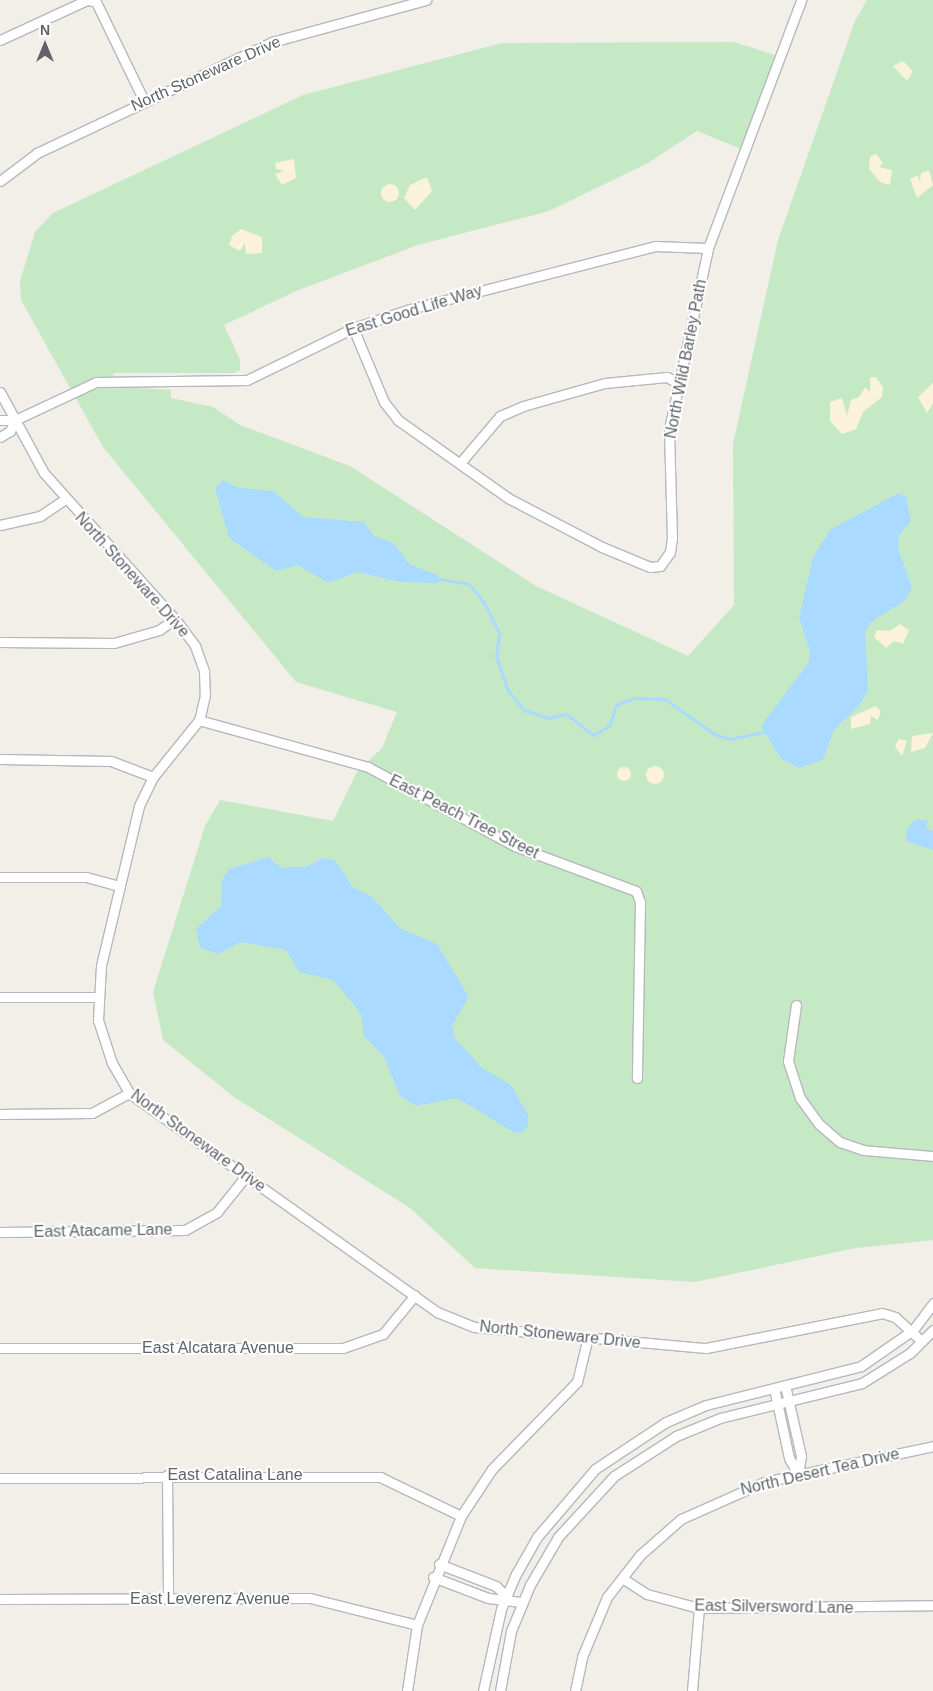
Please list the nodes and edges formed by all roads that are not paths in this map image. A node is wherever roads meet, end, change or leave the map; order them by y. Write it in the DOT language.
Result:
graph roads {
  1 [pos="87,0"];
  2 [pos="426,0"];
  3 [pos="799,1"];
  4 [pos="0,40"];
  5 [pos="144,101"];
  6 [pos="0,181"];
  7 [pos="708,248"];
  8 [pos="353,328"];
  9 [pos="678,383"];
  10 [pos="0,392"];
  11 [pos="0,420"];
  12 [pos="14,420"];
  13 [pos="0,437"];
  14 [pos="460,463"];
  15 [pos="64,500"];
  16 [pos="0,525"];
  17 [pos="175,619"];
  18 [pos="0,642"];
  19 [pos="199,720"];
  20 [pos="0,759"];
  21 [pos="153,777"];
  22 [pos="0,877"];
  23 [pos="119,886"];
  24 [pos="0,997"];
  25 [pos="97,997"];
  26 [pos="796,1005"];
  27 [pos="637,1078"];
  28 [pos="129,1093"];
  29 [pos="0,1114"];
  30 [pos="933,1156"];
  31 [pos="245,1177"];
  32 [pos="0,1232"];
  33 [pos="415,1295"];
  34 [pos="933,1303"];
  35 [pos="913,1330"];
  36 [pos="933,1330"];
  37 [pos="588,1337"];
  38 [pos="922,1342"];
  39 [pos="0,1348"];
  40 [pos="785,1385"];
  41 [pos="774,1388"];
  42 [pos="790,1402"];
  43 [pos="778,1404"];
  44 [pos="933,1446"];
  45 [pos="798,1474"];
  46 [pos="167,1475"];
  47 [pos="0,1478"];
  48 [pos="461,1516"];
  49 [pos="439,1564"];
  50 [pos="433,1577"];
  51 [pos="622,1578"];
  52 [pos="506,1597"];
  53 [pos="0,1599"];
  54 [pos="168,1599"];
  55 [pos="521,1602"];
  56 [pos="933,1606"];
  57 [pos="698,1608"];
  58 [pos="417,1626"];
  59 [pos="407,1691"];
  60 [pos="483,1691"];
  61 [pos="500,1691"];
  62 [pos="575,1691"];
  63 [pos="692,1691"];
  1 -- 4 [label="street"];
  1 -- 5 [label="street"];
  2 -- 5 [label="street, North Stoneware Drive"];
  3 -- 7 [label="street, North Wild Barley Path"];
  5 -- 6 [label="street, North Stoneware Drive"];
  7 -- 8 [label="street, East Good Life Way"];
  7 -- 9 [label="street, North Wild Barley Path"];
  8 -- 12 [label="street, East Good Life Way"];
  8 -- 14 [label="street, North Wild Barley Path"];
  9 -- 14 [label="street"];
  9 -- 14 [label="street, North Wild Barley Path"];
  10 -- 12 [label="street, North Stoneware Drive"];
  11 -- 12 [label="street, East Good Life Way"];
  12 -- 13 [label="street, East Good Life Way"];
  12 -- 15 [label="street, North Stoneware Drive"];
  15 -- 16 [label="street"];
  15 -- 17 [label="street, North Stoneware Drive"];
  17 -- 18 [label="street"];
  17 -- 19 [label="street, North Stoneware Drive"];
  19 -- 21 [label="street, North Stoneware Drive"];
  19 -- 27 [label="street, East Peach Tree Street"];
  20 -- 21 [label="street"];
  21 -- 23 [label="street, North Stoneware Drive"];
  22 -- 23 [label="street"];
  23 -- 25 [label="street, North Stoneware Drive"];
  24 -- 25 [label="street"];
  25 -- 28 [label="street, North Stoneware Drive"];
  26 -- 30 [label="street"];
  28 -- 29 [label="street"];
  28 -- 31 [label="street, North Stoneware Drive"];
  31 -- 32 [label="street, East Atacame Lane"];
  31 -- 33 [label="street, North Stoneware Drive"];
  33 -- 37 [label="street, North Stoneware Drive"];
  33 -- 39 [label="street, East Alcatara Avenue"];
  34 -- 35 [label="street"];
  35 -- 37 [label="street, North Stoneware Drive"];
  35 -- 38 [label="street, North Stoneware Drive"];
  35 -- 40 [label="street"];
  36 -- 38 [label="street"];
  37 -- 48 [label="street"];
  38 -- 42 [label="street"];
  40 -- 41 [label="street"];
  40 -- 42 [label="street"];
  41 -- 43 [label="street"];
  41 -- 52 [label="street"];
  42 -- 43 [label="street"];
  42 -- 45 [label="street"];
  43 -- 45 [label="street"];
  43 -- 55 [label="street"];
  44 -- 45 [label="street, North Desert Tea Drive"];
  45 -- 51 [label="street, North Desert Tea Drive"];
  46 -- 47 [label="street, East Catalina Lane"];
  46 -- 48 [label="street, East Catalina Lane"];
  46 -- 54 [label="street"];
  48 -- 49 [label="street"];
  49 -- 50 [label="street"];
  49 -- 52 [label="street"];
  50 -- 52 [label="street"];
  50 -- 58 [label="street"];
  51 -- 57 [label="street, East Silversword Lane"];
  51 -- 62 [label="street, North Desert Tea Drive"];
  52 -- 55 [label="street"];
  52 -- 60 [label="street"];
  53 -- 54 [label="street, East Leverenz Avenue"];
  54 -- 58 [label="street, East Leverenz Avenue"];
  55 -- 61 [label="street"];
  56 -- 57 [label="street, East Silversword Lane"];
  57 -- 63 [label="street"];
  58 -- 59 [label="street"];
}
